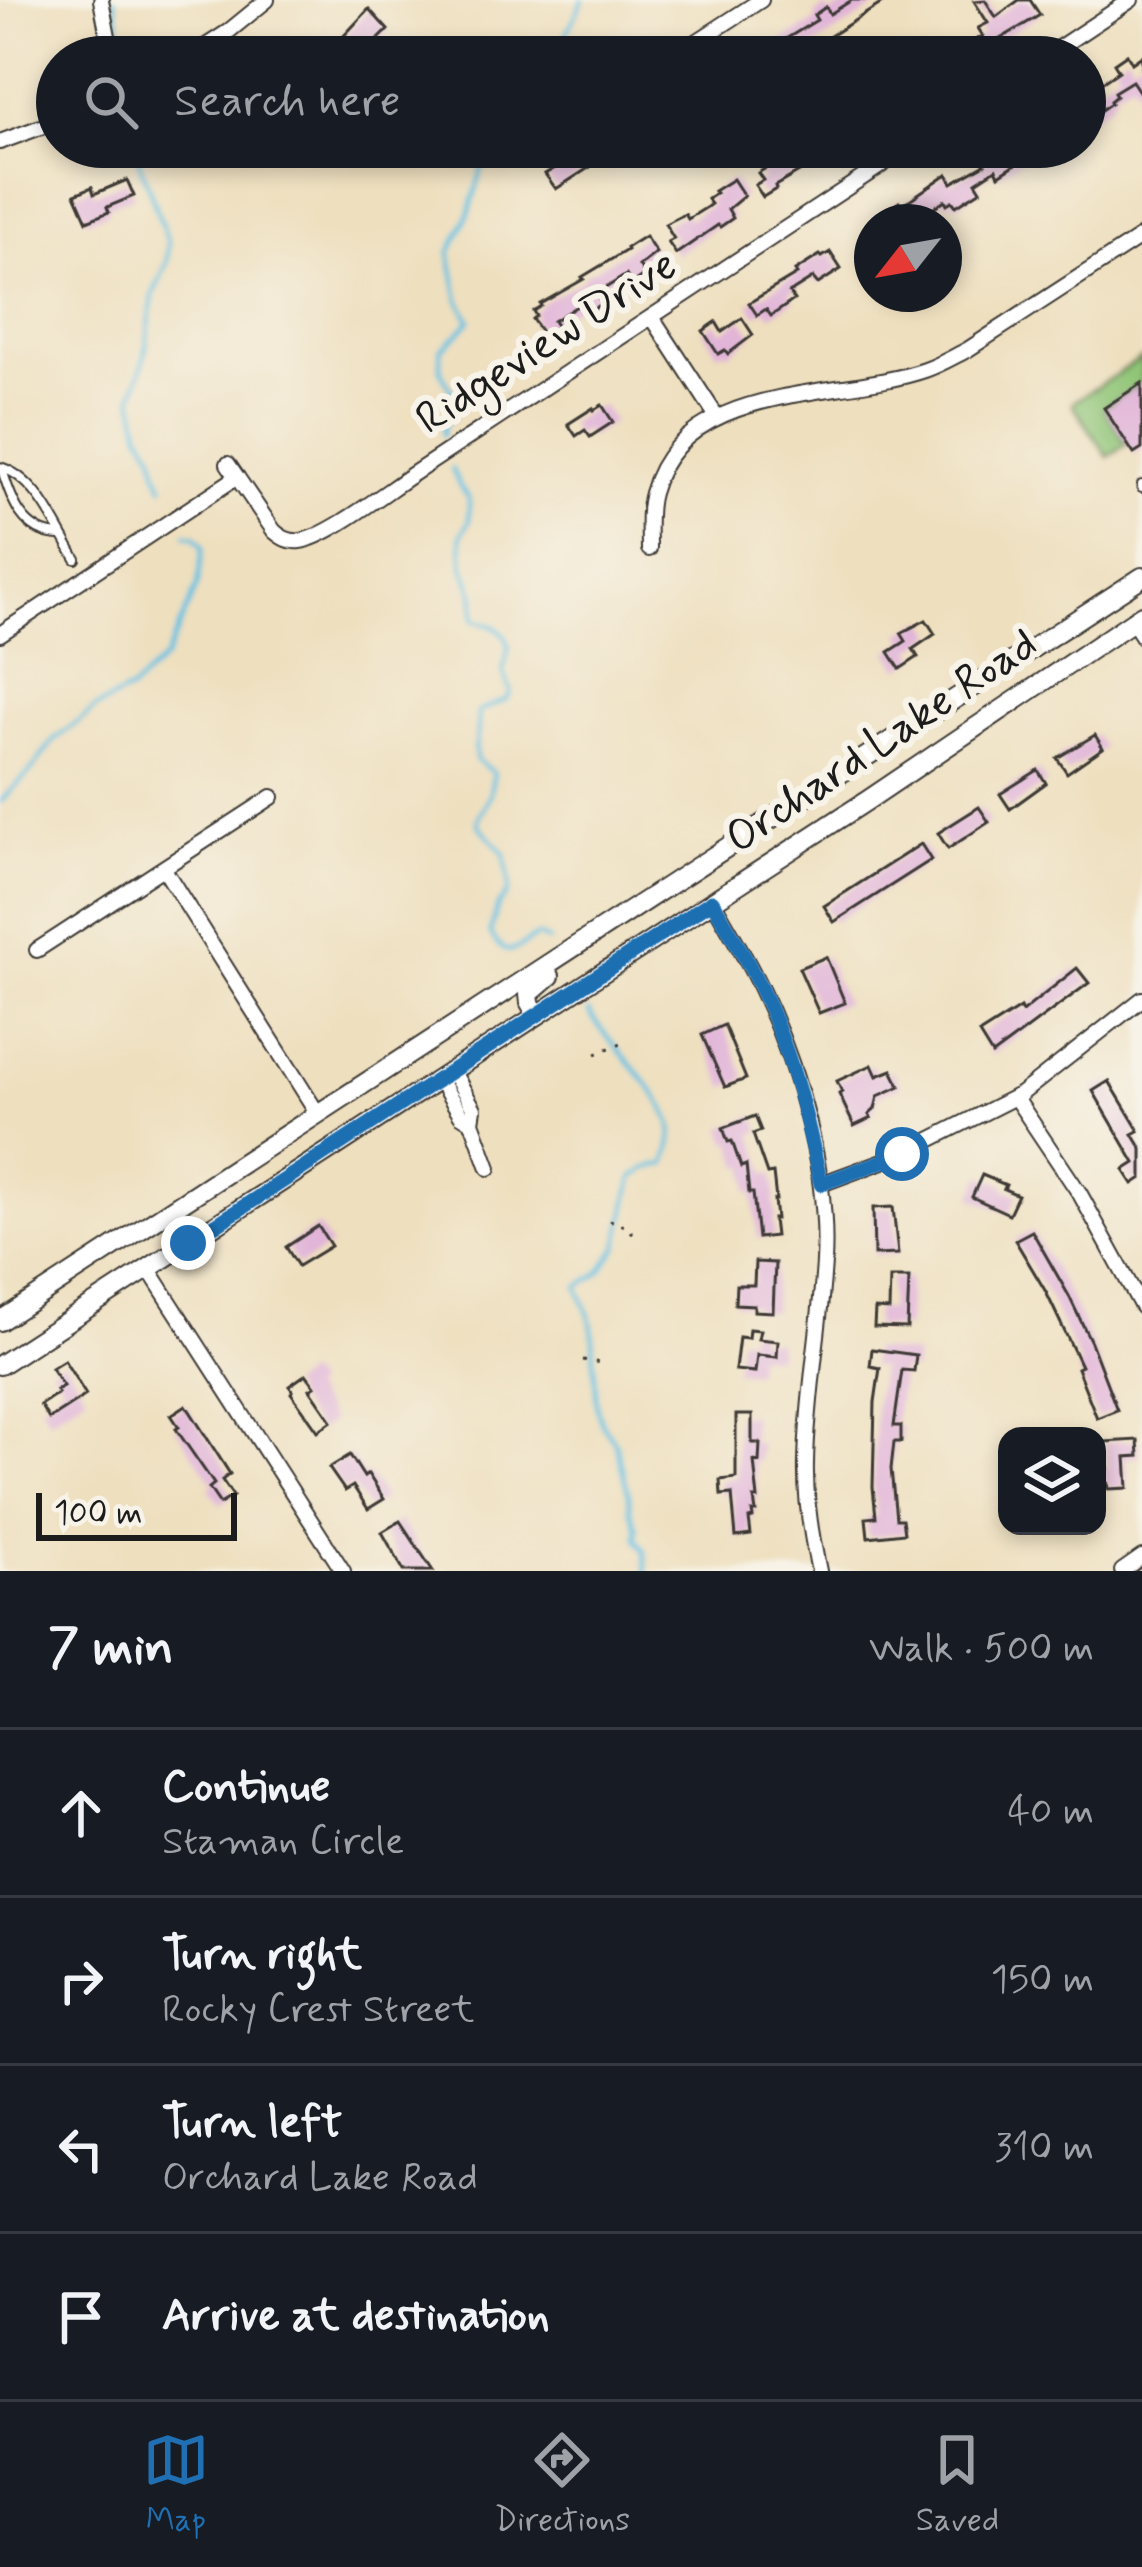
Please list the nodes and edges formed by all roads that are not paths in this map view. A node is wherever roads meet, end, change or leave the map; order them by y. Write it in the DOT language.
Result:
graph roads {
  1 [pos="101,0"];
  2 [pos="267,0"];
  3 [pos="761,0"];
  4 [pos="1131,0"];
  5 [pos="108,36"];
  6 [pos="223,36"];
  7 [pos="706,36"];
  8 [pos="1077,36"];
  9 [pos="36,129"];
  10 [pos="0,142"];
  11 [pos="877,168"];
  12 [pos="1142,236"];
  13 [pos="652,317"];
  14 [pos="717,417"];
  15 [pos="1,468"];
  16 [pos="60,535"];
  17 [pos="649,549"];
  18 [pos="76,559"];
  19 [pos="1142,578"];
  20 [pos="1136,619"];
  21 [pos="1058,630"];
  22 [pos="0,634"];
  23 [pos="1142,641"];
  24 [pos="1064,668"];
  25 [pos="862,760"];
  26 [pos="272,797"];
  27 [pos="868,800"];
  28 [pos="164,869"];
  29 [pos="712,901"];
  30 [pos="626,913"];
  31 [pos="37,950"];
  32 [pos="1142,999"];
  33 [pos="538,1015"];
  34 [pos="446,1074"];
  35 [pos="1015,1097"];
  36 [pos="318,1114"];
  37 [pos="253,1156"];
  38 [pos="489,1168"];
  39 [pos="821,1184"];
  40 [pos="253,1201"];
  41 [pos="96,1258"];
  42 [pos="148,1268"];
  43 [pos="1142,1306"];
  44 [pos="0,1322"];
  45 [pos="0,1335"];
  46 [pos="0,1365"];
  47 [pos="1142,1557"];
  48 [pos="343,1571"];
  49 [pos="819,1571"];
  50 [pos="1123,1571"];
  1 -- 5 [label="street"];
  2 -- 6 [label="street"];
  3 -- 7 [label="street"];
  4 -- 8 [label="street"];
  9 -- 10 [label="street"];
  11 -- 13 [label="street, Ridgeview Drive"];
  12 -- 14 [label="street"];
  13 -- 14 [label="street"];
  13 -- 22 [label="street, Ridgeview Drive"];
  14 -- 17 [label="street"];
  15 -- 16 [label="lane"];
  15 -- 16 [label="lane"];
  16 -- 18 [label="lane"];
  19 -- 21 [label="main road, Orchard Lake Road"];
  20 -- 23 [label="lane"];
  20 -- 24 [label="main road, Orchard Lake Road"];
  21 -- 24 [label="main road"];
  21 -- 25 [label="main road, Orchard Lake Road"];
  24 -- 27 [label="main road, Orchard Lake Road"];
  25 -- 27 [label="main road"];
  25 -- 30 [label="main road, Orchard Lake Road"];
  26 -- 28 [label="street"];
  27 -- 29 [label="main road, Orchard Lake Road"];
  28 -- 31 [label="street"];
  28 -- 36 [label="street"];
  29 -- 33 [label="main road, Orchard Lake Road"];
  29 -- 39 [label="street"];
  30 -- 33 [label="main road"];
  30 -- 36 [label="main road, Orchard Lake Road"];
  32 -- 35 [label="street"];
  33 -- 34 [label="main road, Orchard Lake Road"];
  34 -- 38 [label="street"];
  34 -- 40 [label="main road, Orchard Lake Road"];
  35 -- 39 [label="street"];
  35 -- 43 [label="street"];
  36 -- 37 [label="main road, Orchard Lake Road"];
  37 -- 40 [label="main road"];
  37 -- 41 [label="main road, Orchard Lake Road"];
  39 -- 49 [label="street"];
  40 -- 42 [label="main road, Orchard Lake Road"];
  41 -- 44 [label="main road, Orchard Lake Road"];
  41 -- 45 [label="main road"];
  42 -- 46 [label="main road, Orchard Lake Road"];
  42 -- 48 [label="street"];
  47 -- 50 [label="street"];
}
